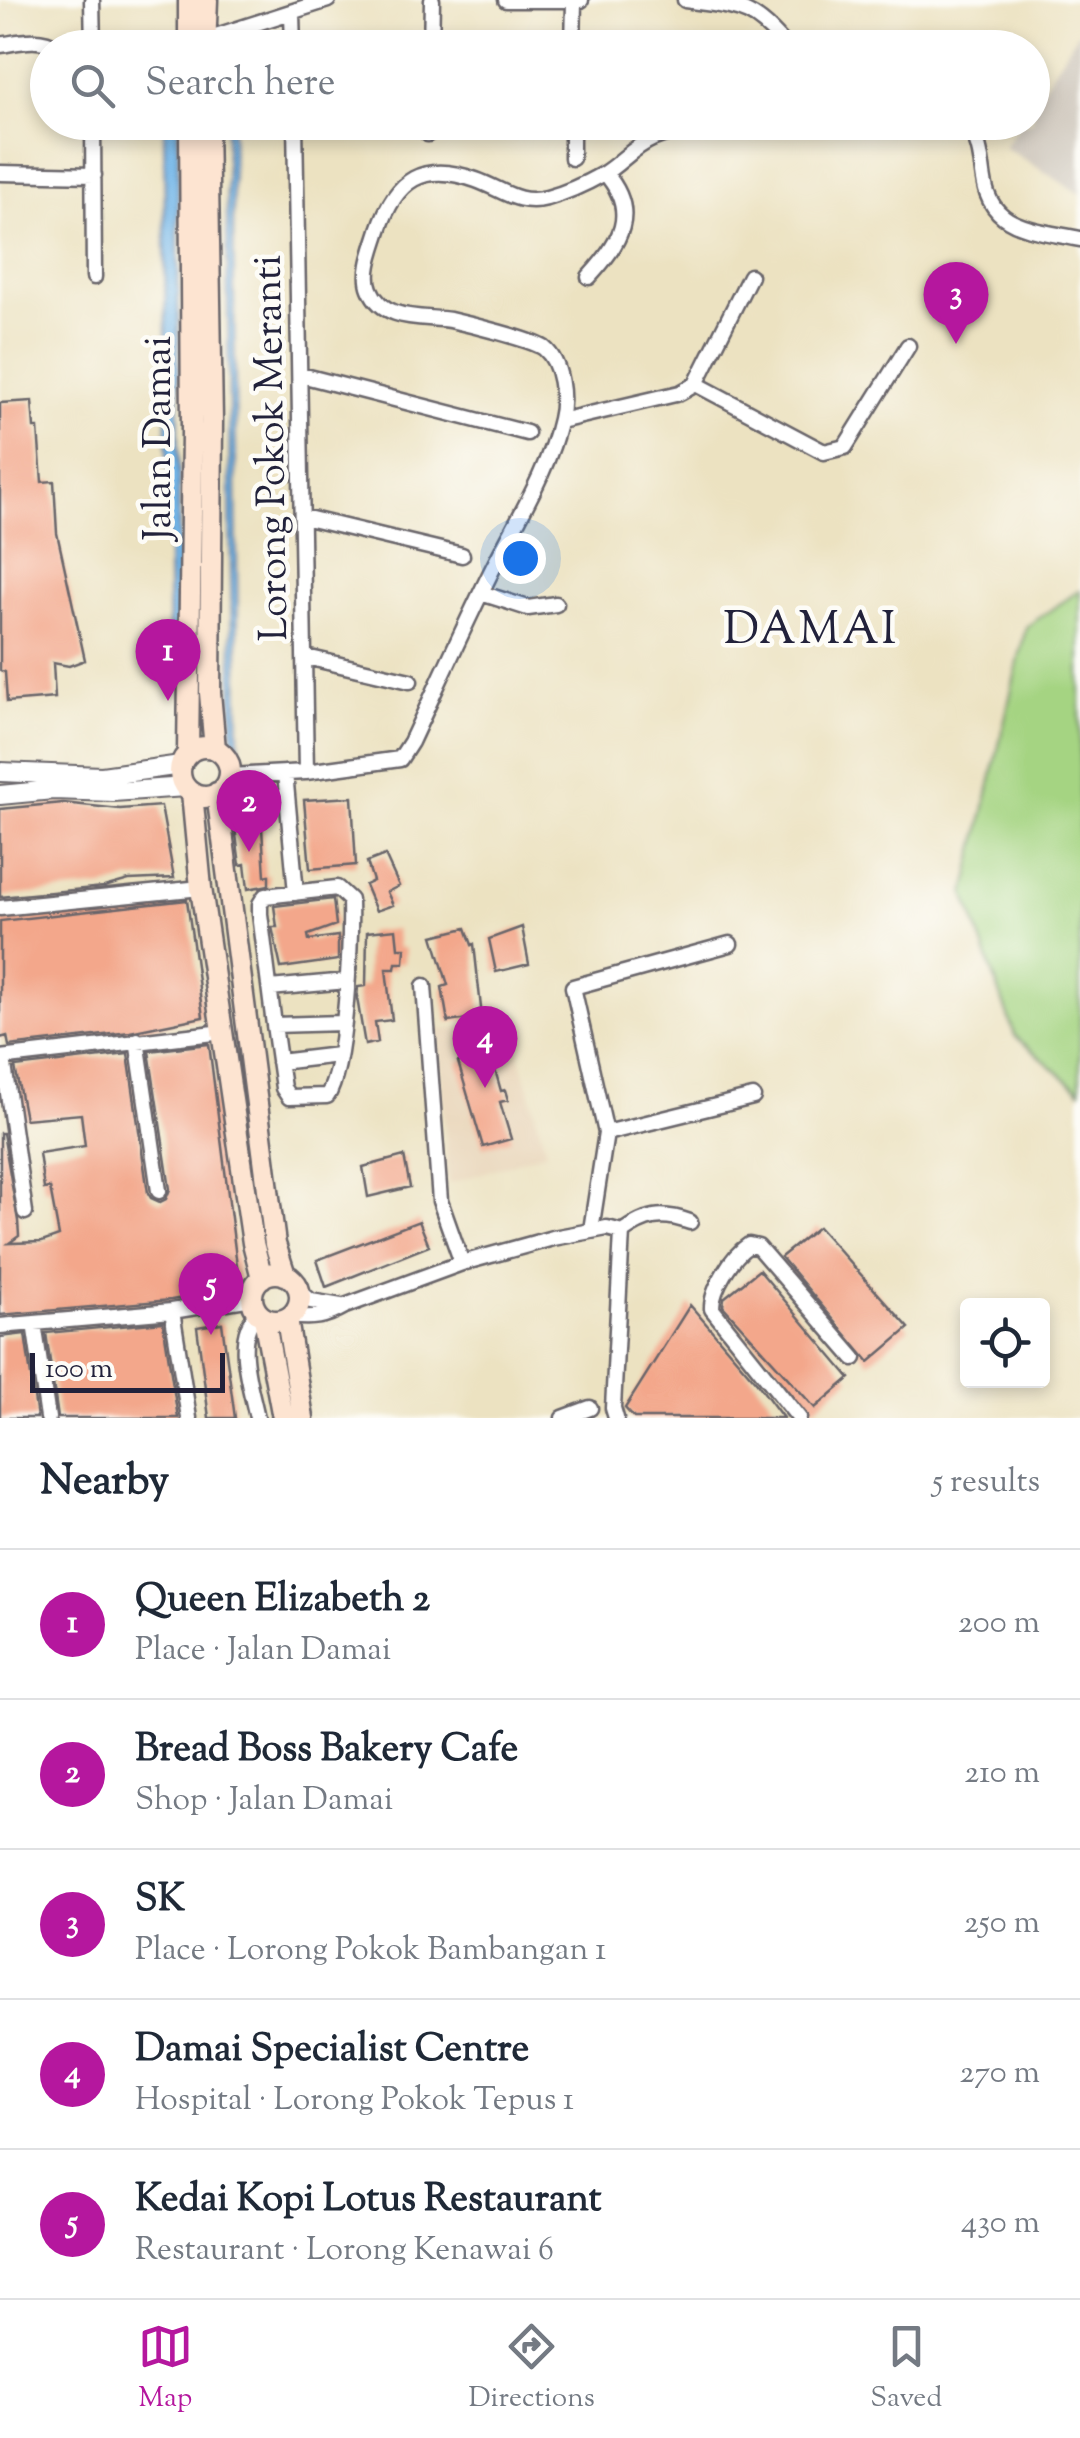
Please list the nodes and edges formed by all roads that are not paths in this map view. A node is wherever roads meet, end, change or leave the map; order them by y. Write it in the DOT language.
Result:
graph roads {
  1 [pos="92,0"];
  2 [pos="328,0"];
  3 [pos="432,0"];
  4 [pos="506,0"];
  5 [pos="577,0"];
  6 [pos="685,0"];
  7 [pos="201,2"];
  8 [pos="727,3"];
  9 [pos="292,12"];
  10 [pos="242,26"];
  11 [pos="92,30"];
  12 [pos="194,30"];
  13 [pos="204,30"];
  14 [pos="232,30"];
  15 [pos="292,30"];
  16 [pos="431,30"];
  17 [pos="574,30"];
  18 [pos="772,30"];
  19 [pos="30,41"];
  20 [pos="0,44"];
  21 [pos="94,140"];
  22 [pos="190,140"];
  23 [pos="207,140"];
  24 [pos="294,140"];
  25 [pos="572,140"];
  26 [pos="649,140"];
  27 [pos="976,140"];
  28 [pos="572,158"];
  29 [pos="0,173"];
  30 [pos="605,174"];
  31 [pos="94,175"];
  32 [pos="1080,239"];
  33 [pos="94,276"];
  34 [pos="750,276"];
  35 [pos="589,277"];
  36 [pos="908,346"];
  37 [pos="301,375"];
  38 [pos="696,384"];
  39 [pos="560,421"];
  40 [pos="527,434"];
  41 [pos="303,517"];
  42 [pos="462,554"];
  43 [pos="481,593"];
  44 [pos="556,604"];
  45 [pos="306,657"];
  46 [pos="410,680"];
  47 [pos="216,748"];
  48 [pos="185,760"];
  49 [pos="0,772"];
  50 [pos="285,772"];
  51 [pos="306,772"];
  52 [pos="224,785"];
  53 [pos="189,790"];
  54 [pos="0,796"];
  55 [pos="202,888"];
  56 [pos="296,893"];
  57 [pos="0,908"];
  58 [pos="730,944"];
  59 [pos="347,980"];
  60 [pos="424,986"];
  61 [pos="270,988"];
  62 [pos="342,1024"];
  63 [pos="274,1025"];
  64 [pos="223,1032"];
  65 [pos="136,1040"];
  66 [pos="338,1055"];
  67 [pos="2,1058"];
  68 [pos="279,1062"];
  69 [pos="753,1097"];
  70 [pos="606,1134"];
  71 [pos="159,1191"];
  72 [pos="25,1212"];
  73 [pos="690,1222"];
  74 [pos="591,1230"];
  75 [pos="622,1232"];
  76 [pos="462,1263"];
  77 [pos="285,1275"];
  78 [pos="262,1278"];
  79 [pos="300,1292"];
  80 [pos="346,1306"];
  81 [pos="258,1310"];
  82 [pos="172,1311"];
  83 [pos="289,1318"];
  84 [pos="34,1323"];
  85 [pos="0,1326"];
  86 [pos="854,1358"];
  87 [pos="590,1408"];
  88 [pos="48,1418"];
  89 [pos="189,1418"];
  90 [pos="257,1418"];
  91 [pos="283,1418"];
  92 [pos="303,1418"];
  93 [pos="563,1418"];
  94 [pos="616,1418"];
  95 [pos="799,1418"];
  1 -- 11 [label="street"];
  2 -- 9 [label="street"];
  3 -- 16 [label="street"];
  4 -- 5 [label="street"];
  5 -- 17 [label="street"];
  6 -- 8 [label="street"];
  7 -- 10 [label="street"];
  7 -- 12 [label="main road"];
  7 -- 13 [label="main road"];
  8 -- 18 [label="street"];
  9 -- 10 [label="street"];
  9 -- 15 [label="street"];
  10 -- 14 [label="street"];
  19 -- 20 [label="street"];
  21 -- 31 [label="street"];
  22 -- 48 [label="main road, Jalan Damai"];
  23 -- 47 [label="main road, Jalan Damai"];
  24 -- 37 [label="street, Lorong Pokok Meranti"];
  25 -- 28 [label="street"];
  26 -- 30 [label="street"];
  27 -- 32 [label="street"];
  29 -- 31 [label="street"];
  30 -- 35 [label="street"];
  30 -- 39 [label="street"];
  31 -- 33 [label="street"];
  34 -- 38 [label="street"];
  36 -- 38 [label="street"];
  37 -- 40 [label="street"];
  37 -- 41 [label="street, Lorong Pokok Meranti"];
  38 -- 39 [label="street"];
  39 -- 43 [label="street"];
  41 -- 42 [label="street"];
  41 -- 45 [label="street, Lorong Pokok Meranti"];
  43 -- 44 [label="street"];
  43 -- 51 [label="street"];
  45 -- 46 [label="street"];
  45 -- 51 [label="street, Lorong Pokok Meranti"];
  47 -- 48 [label="main road"];
  47 -- 52 [label="main road"];
  48 -- 49 [label="street"];
  48 -- 53 [label="main road"];
  50 -- 51 [label="street"];
  50 -- 52 [label="street"];
  50 -- 56 [label="street"];
  52 -- 53 [label="main road"];
  52 -- 77 [label="main road"];
  53 -- 54 [label="street"];
  53 -- 55 [label="main road"];
  55 -- 57 [label="street"];
  55 -- 64 [label="main road"];
  56 -- 59 [label="street"];
  56 -- 61 [label="street"];
  58 -- 70 [label="street"];
  59 -- 61 [label="street"];
  59 -- 62 [label="street"];
  60 -- 76 [label="street"];
  61 -- 63 [label="street"];
  62 -- 63 [label="street"];
  62 -- 66 [label="street"];
  63 -- 68 [label="street"];
  64 -- 65 [label="street"];
  64 -- 78 [label="main road"];
  65 -- 67 [label="street"];
  65 -- 71 [label="street"];
  66 -- 68 [label="street"];
  66 -- 68 [label="street"];
  67 -- 72 [label="street"];
  69 -- 70 [label="street"];
  70 -- 74 [label="street"];
  73 -- 75 [label="street"];
  74 -- 75 [label="street"];
  74 -- 76 [label="street"];
  75 -- 94 [label="street"];
  76 -- 80 [label="street"];
  77 -- 78 [label="main road"];
  77 -- 79 [label="main road"];
  78 -- 81 [label="main road"];
  79 -- 80 [label="street"];
  79 -- 83 [label="main road"];
  80 -- 83 [label="street"];
  81 -- 82 [label="street"];
  81 -- 83 [label="main road"];
  81 -- 90 [label="street"];
  81 -- 91 [label="main road"];
  82 -- 84 [label="street"];
  82 -- 89 [label="street"];
  83 -- 92 [label="main road"];
  84 -- 85 [label="street"];
  84 -- 88 [label="street"];
  86 -- 95 [label="street"];
  87 -- 93 [label="street"];
}
